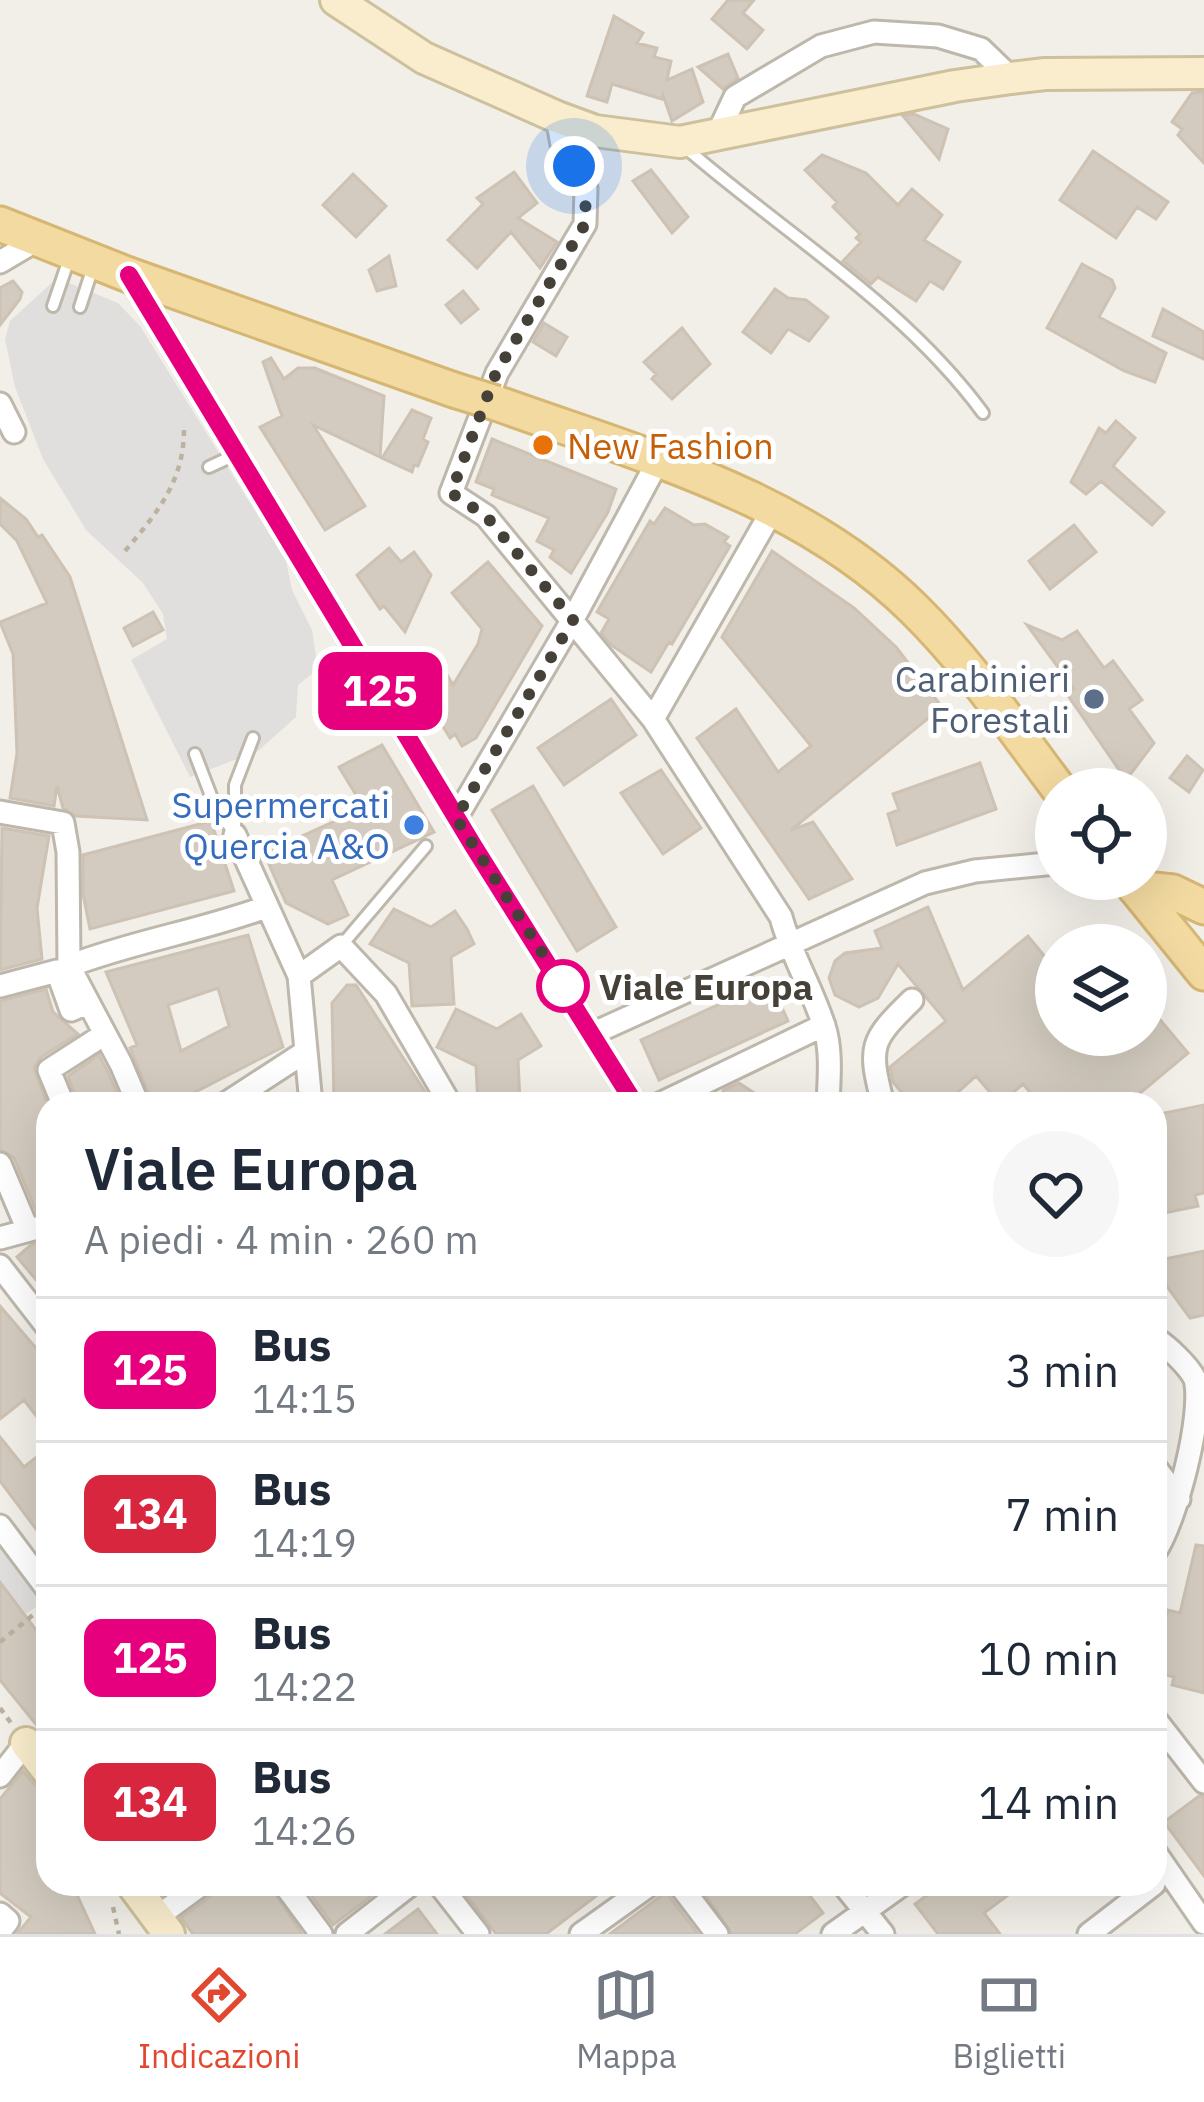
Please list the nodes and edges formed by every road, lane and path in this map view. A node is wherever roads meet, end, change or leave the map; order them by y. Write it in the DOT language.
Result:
graph roads {
  1 [pos="340,2"];
  2 [pos="1202,72"];
  3 [pos="1011,78"];
  4 [pos="557,116"];
  5 [pos="718,133"];
  6 [pos="680,142"];
  7 [pos="0,224"];
  8 [pos="37,240"];
  9 [pos="83,258"];
  10 [pos="0,262"];
  11 [pos="129,275"];
  12 [pos="52,307"];
  13 [pos="80,307"];
  14 [pos="0,404"];
  15 [pos="983,413"];
  16 [pos="184,426"];
  17 [pos="14,432"];
  18 [pos="237,454"];
  19 [pos="658,461"];
  20 [pos="209,467"];
  21 [pos="773,509"];
  22 [pos="125,551"];
  23 [pos="573,620"];
  24 [pos="653,719"];
  25 [pos="253,738"];
  26 [pos="195,754"];
  27 [pos="1044,768"];
  28 [pos="0,812"];
  29 [pos="456,818"];
  30 [pos="235,835"];
  31 [pos="426,846"];
  32 [pos="1035,865"];
  33 [pos="1167,891"];
  34 [pos="1145,900"];
  35 [pos="266,907"];
  36 [pos="1204,907"];
  37 [pos="341,946"];
  38 [pos="789,947"];
  39 [pos="69,966"];
  40 [pos="1202,968"];
  41 [pos="298,976"];
  42 [pos="0,986"];
  43 [pos="912,1000"];
  44 [pos="88,1003"];
  45 [pos="824,1025"];
  46 [pos="594,1033"];
  47 [pos="105,1034"];
  48 [pos="305,1052"];
  49 [pos="58,1092"];
  50 [pos="132,1092"];
  51 [pos="243,1092"];
  52 [pos="310,1092"];
  53 [pos="443,1092"];
  54 [pos="628,1092"];
  55 [pos="686,1092"];
  56 [pos="829,1092"];
  57 [pos="881,1092"];
  58 [pos="0,1164"];
  59 [pos="36,1225"];
  60 [pos="36,1227"];
  61 [pos="0,1238"];
  62 [pos="0,1266"];
  63 [pos="36,1312"];
  64 [pos="1167,1350"];
  65 [pos="1167,1482"];
  66 [pos="1179,1498"];
  67 [pos="0,1526"];
  68 [pos="1167,1534"];
  69 [pos="36,1574"];
  70 [pos="36,1613"];
  71 [pos="0,1642"];
  72 [pos="1167,1734"];
  73 [pos="26,1743"];
  74 [pos="36,1756"];
  75 [pos="0,1776"];
  76 [pos="1204,1781"];
  77 [pos="1167,1887"];
  78 [pos="142,1896"];
  79 [pos="191,1896"];
  80 [pos="293,1896"];
  81 [pos="396,1896"];
  82 [pos="448,1896"];
  83 [pos="634,1896"];
  84 [pos="688,1896"];
  85 [pos="852,1896"];
  86 [pos="887,1896"];
  87 [pos="1139,1896"];
  88 [pos="865,1912"];
  89 [pos="0,1914"];
  90 [pos="1204,1923"];
  91 [pos="163,1926"];
  92 [pos="0,1931"];
  93 [pos="321,1934"];
  94 [pos="347,1934"];
  95 [pos="478,1934"];
  96 [pos="581,1934"];
  97 [pos="718,1934"];
  98 [pos="833,1934"];
  99 [pos="883,1934"];
  100 [pos="1089,1934"];
  1 -- 4 [label="main road"];
  2 -- 3 [label="main road"];
  3 -- 5 [label="main road"];
  3 -- 5 [label="street"];
  4 -- 6 [label="main road"];
  4 -- 23 [label="street"];
  5 -- 6 [label="main road"];
  6 -- 15 [label="lane"];
  7 -- 8 [label="main road"];
  8 -- 9 [label="main road"];
  8 -- 10 [label="street"];
  9 -- 11 [label="main road"];
  9 -- 12 [label="lane"];
  9 -- 13 [label="lane"];
  11 -- 18 [label="street"];
  11 -- 19 [label="main road, bridge"];
  14 -- 17 [label="street"];
  16 -- 22 [label="path"];
  18 -- 20 [label="lane"];
  18 -- 29 [label="street"];
  19 -- 21 [label="main road"];
  19 -- 23 [label="street"];
  21 -- 24 [label="street"];
  21 -- 27 [label="main road"];
  23 -- 24 [label="street"];
  23 -- 29 [label="street"];
  24 -- 38 [label="street"];
  25 -- 30 [label="lane"];
  26 -- 30 [label="lane"];
  28 -- 39 [label="street"];
  29 -- 46 [label="street"];
  30 -- 35 [label="street"];
  31 -- 37 [label="lane"];
  32 -- 38 [label="street"];
  33 -- 36 [label="main road"];
  34 -- 40 [label="main road"];
  35 -- 39 [label="street"];
  35 -- 41 [label="street"];
  37 -- 41 [label="street"];
  37 -- 53 [label="street"];
  38 -- 45 [label="street"];
  38 -- 46 [label="street"];
  39 -- 44 [label="street"];
  41 -- 48 [label="street"];
  42 -- 44 [label="street"];
  43 -- 57 [label="street"];
  44 -- 47 [label="street"];
  45 -- 55 [label="street"];
  45 -- 56 [label="street"];
  46 -- 54 [label="street"];
  47 -- 49 [label="street"];
  47 -- 50 [label="street"];
  48 -- 51 [label="street"];
  48 -- 52 [label="street"];
  58 -- 59 [label="street"];
  60 -- 61 [label="street"];
  62 -- 63 [label="street"];
  64 -- 66 [label="street"];
  65 -- 66 [label="street"];
  66 -- 68 [label="street"];
  67 -- 69 [label="street"];
  70 -- 71 [label="path"];
  72 -- 76 [label="street"];
  73 -- 74 [label="main road"];
  73 -- 75 [label="street"];
  77 -- 90 [label="street"];
  78 -- 91 [label="main road"];
  79 -- 91 [label="street"];
  80 -- 93 [label="street"];
  81 -- 94 [label="street"];
  82 -- 95 [label="street"];
  83 -- 96 [label="street"];
  84 -- 97 [label="street"];
  85 -- 88 [label="street"];
  86 -- 88 [label="street"];
  87 -- 100 [label="street"];
  88 -- 98 [label="street"];
  88 -- 99 [label="street"];
  89 -- 92 [label="street"];
}
